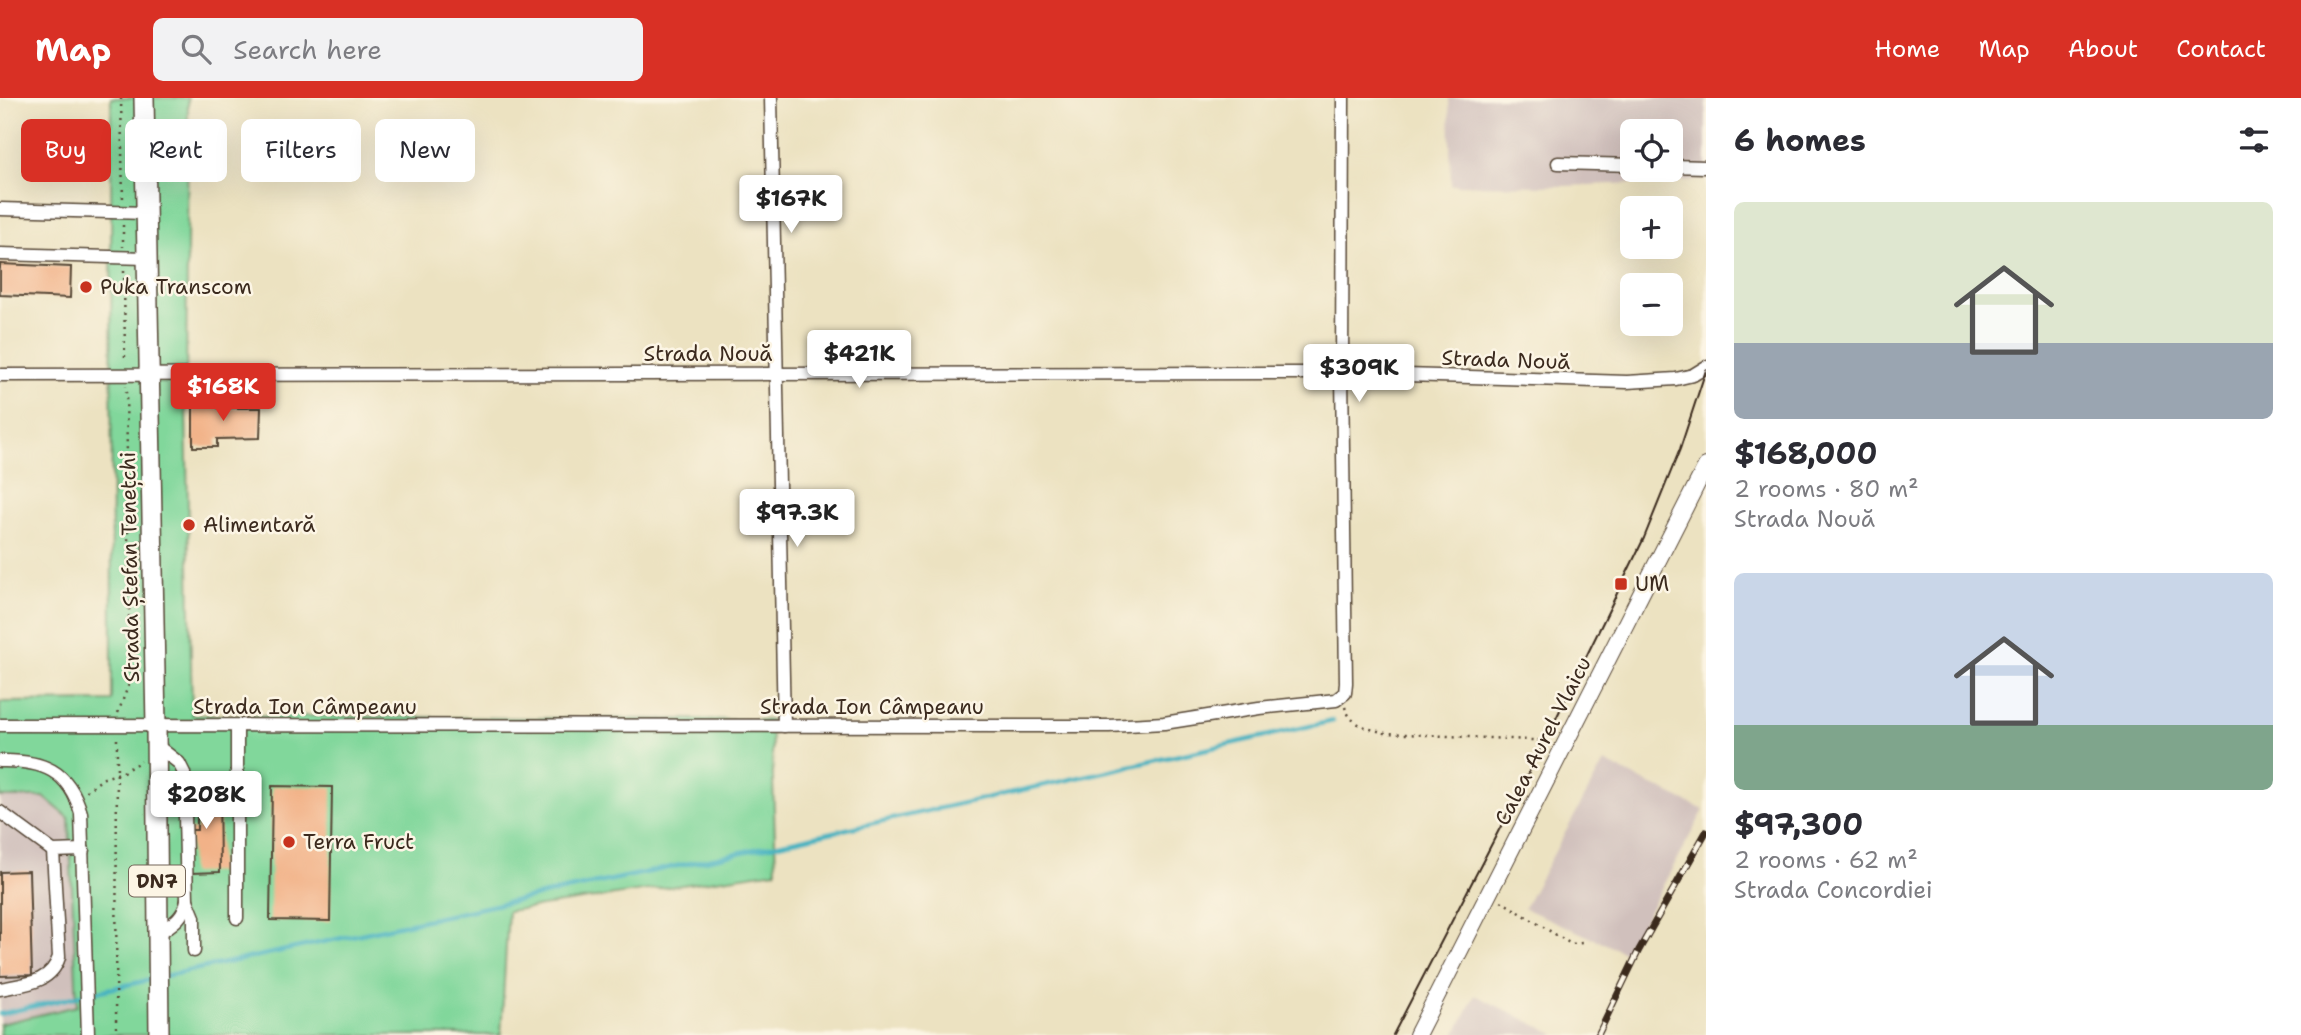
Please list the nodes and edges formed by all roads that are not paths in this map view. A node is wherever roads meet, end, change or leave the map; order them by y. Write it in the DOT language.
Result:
graph roads {
  1 [pos="144,98"];
  2 [pos="771,98"];
  3 [pos="1343,98"];
  4 [pos="1558,163"];
  5 [pos="1620,165"];
  6 [pos="1683,166"];
  7 [pos="1706,167"];
  8 [pos="0,209"];
  9 [pos="146,213"];
  10 [pos="0,254"];
  11 [pos="146,258"];
  12 [pos="1706,367"];
  13 [pos="778,373"];
  14 [pos="1342,373"];
  15 [pos="0,375"];
  16 [pos="149,376"];
  17 [pos="1706,466"];
  18 [pos="0,725"];
  19 [pos="237,726"];
  20 [pos="784,726"];
  21 [pos="156,742"];
  22 [pos="0,761"];
  23 [pos="0,813"];
  24 [pos="83,850"];
  25 [pos="54,851"];
  26 [pos="187,900"];
  27 [pos="237,918"];
  28 [pos="158,934"];
  29 [pos="194,951"];
  30 [pos="0,989"];
  31 [pos="88,1035"];
  32 [pos="159,1035"];
  33 [pos="1417,1035"];
  1 -- 9 [label="highway, Strada Ștefan Tenețchi / DN7"];
  2 -- 13 [label="street"];
  3 -- 14 [label="street"];
  4 -- 5 [label="street"];
  6 -- 7 [label="street"];
  8 -- 9 [label="street"];
  9 -- 11 [label="highway, Strada Ștefan Tenețchi / DN7"];
  10 -- 11 [label="street"];
  11 -- 16 [label="highway, Strada Ștefan Tenețchi / DN7"];
  12 -- 14 [label="street, Strada Nouă"];
  13 -- 14 [label="street, Strada Nouă"];
  13 -- 16 [label="street, Strada Nouă"];
  13 -- 20 [label="street"];
  14 -- 20 [label="street, Strada Ion Câmpeanu"];
  15 -- 16 [label="street, Strada Nouă"];
  16 -- 21 [label="highway, Strada Ștefan Tenețchi / DN7"];
  17 -- 33 [label="main road, Calea Aurel Vlaicu"];
  18 -- 21 [label="street, Strada Ion Câmpeanu"];
  19 -- 20 [label="street, Strada Ion Câmpeanu"];
  19 -- 21 [label="street, Strada Ion Câmpeanu"];
  19 -- 27 [label="street"];
  21 -- 26 [label="street"];
  21 -- 28 [label="highway, Strada Ștefan Tenețchi / DN7"];
  22 -- 24 [label="street"];
  23 -- 25 [label="street"];
  24 -- 25 [label="street"];
  24 -- 31 [label="street"];
  25 -- 30 [label="street"];
  26 -- 28 [label="street"];
  26 -- 29 [label="street"];
  28 -- 32 [label="highway, Strada Ștefan Tenețchi / DN7"];
}
